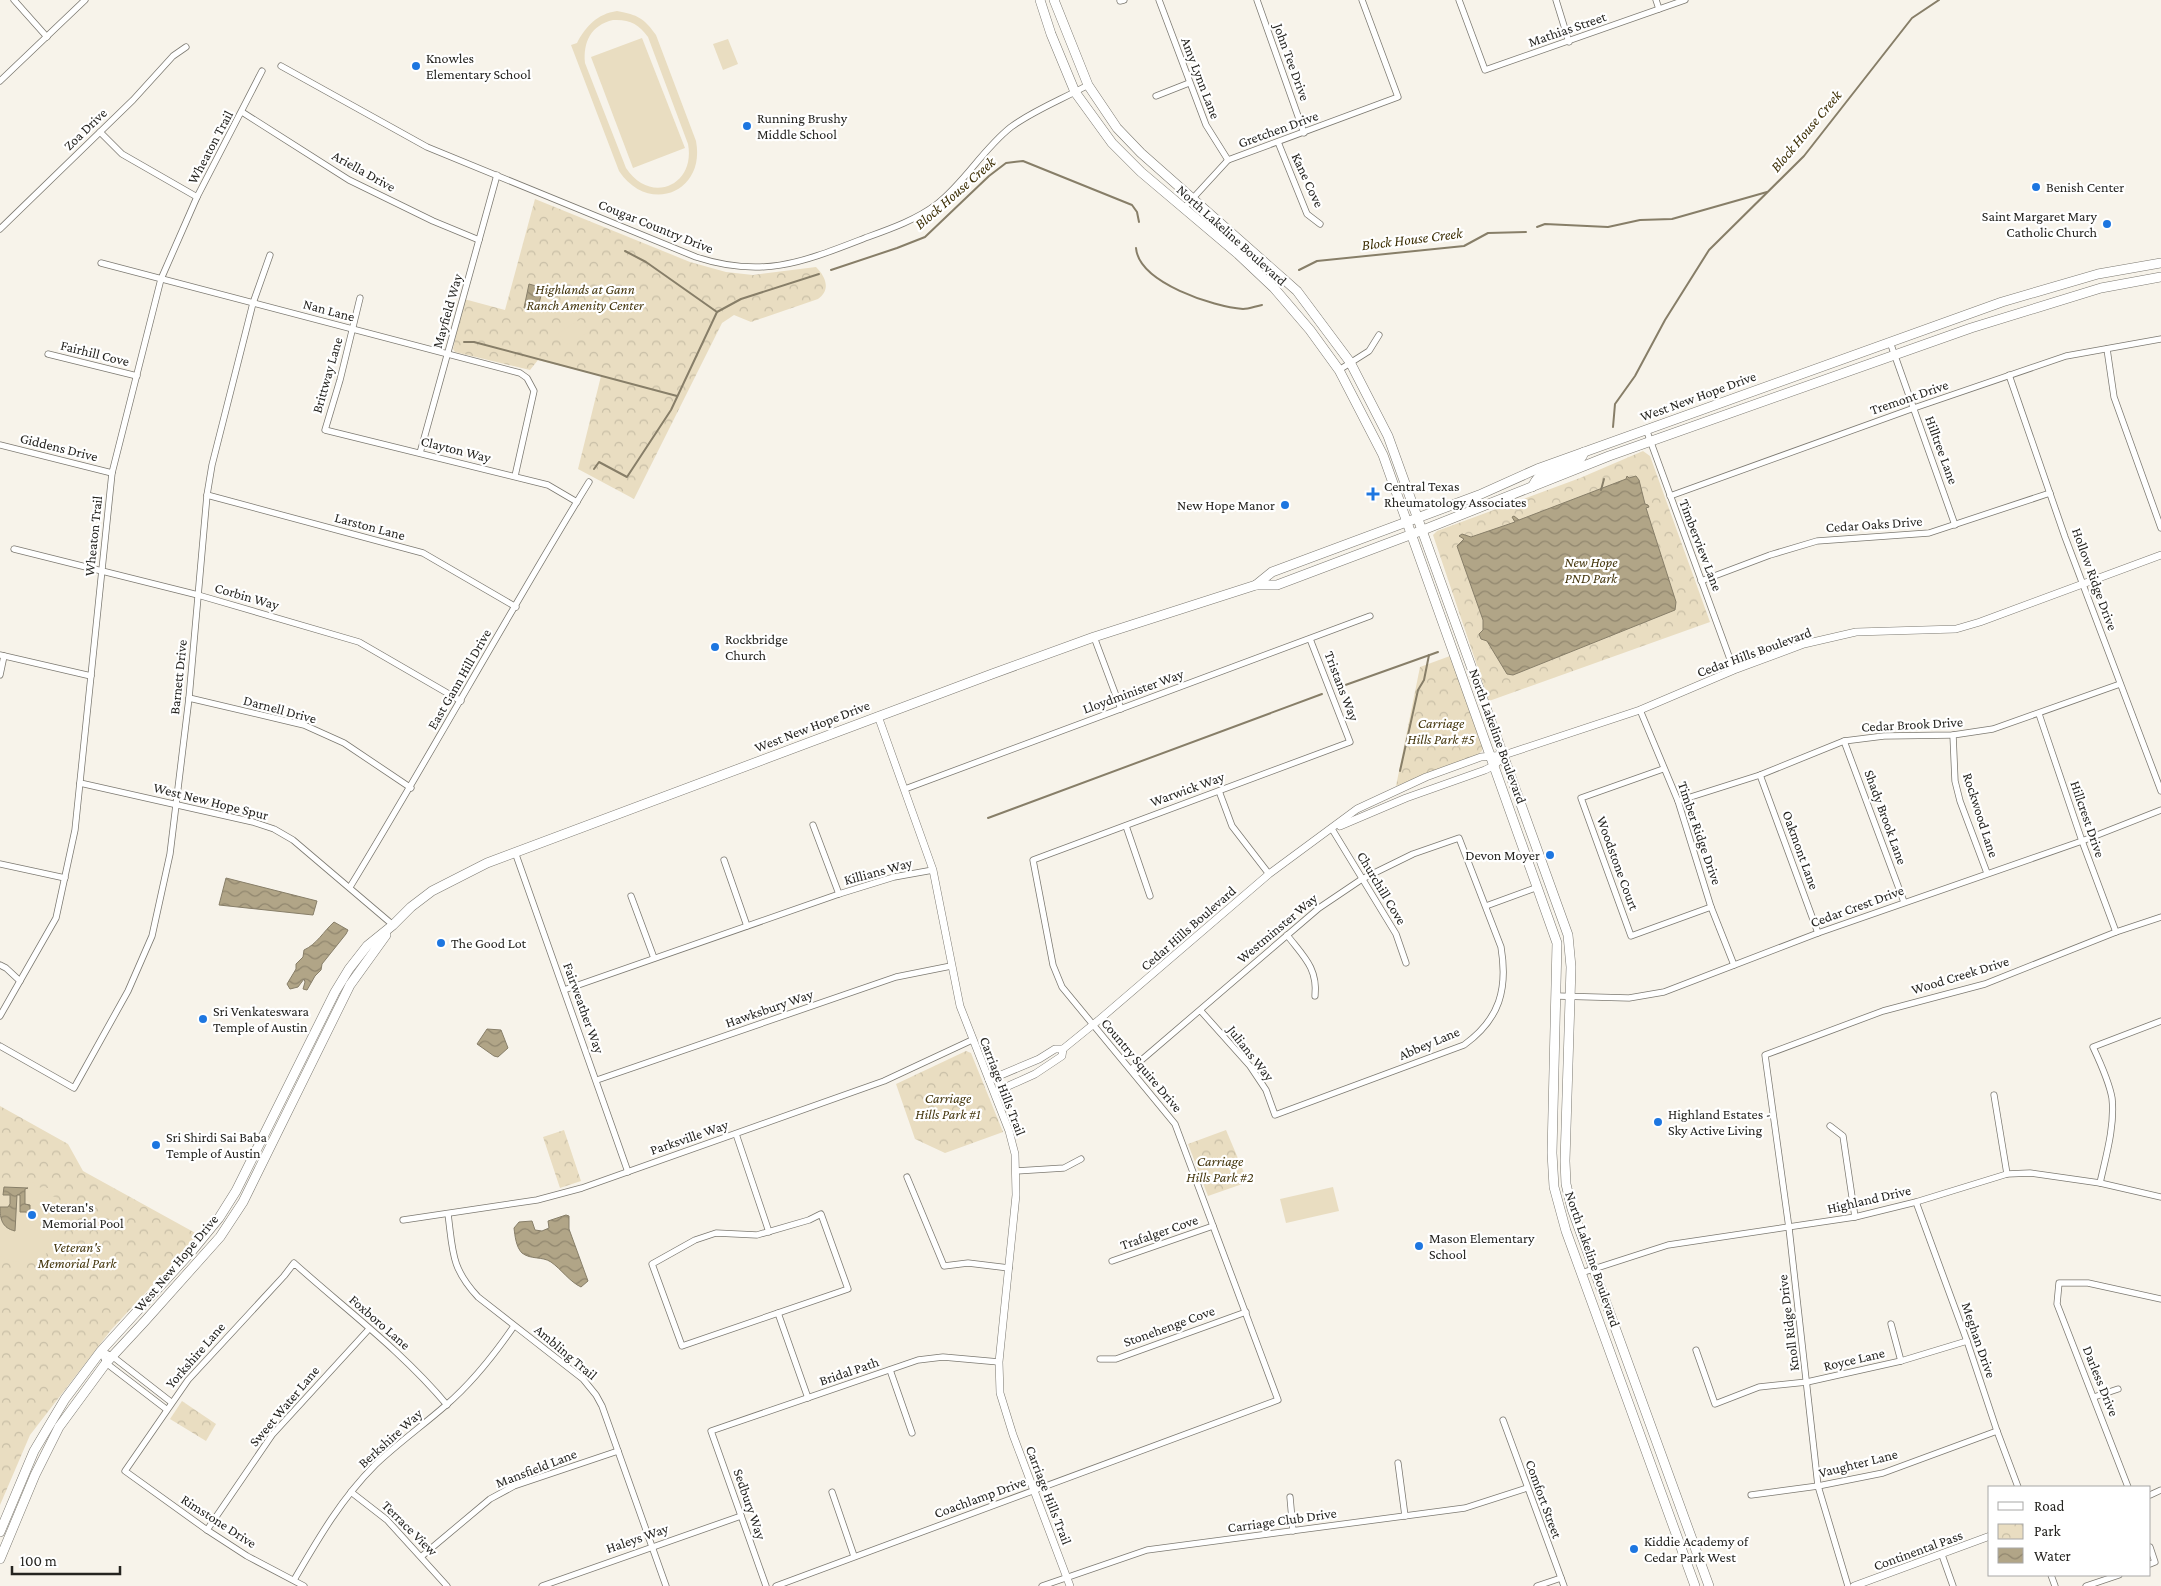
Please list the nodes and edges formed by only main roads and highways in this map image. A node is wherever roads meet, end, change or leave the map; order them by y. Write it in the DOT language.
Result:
graph roads {
  1 [pos="1040,0"];
  2 [pos="1054,0"];
  3 [pos="2161,263"];
  4 [pos="2161,277"];
  5 [pos="1584,452"];
  6 [pos="1532,488"];
  7 [pos="1418,517"];
  8 [pos="1406,522"];
  9 [pos="1424,530"];
  10 [pos="1411,535"];
  11 [pos="1256,585"];
  12 [pos="393,925"];
  13 [pos="0,1532"];
  14 [pos="0,1559"];
  15 [pos="1695,1586"];
  16 [pos="1709,1586"];
  1 -- 8 [label="main road, North Lakeline Boulevard"];
  2 -- 7 [label="main road, North Lakeline Boulevard"];
  3 -- 5 [label="main road, West New Hope Drive"];
  4 -- 6 [label="main road, West New Hope Drive"];
  5 -- 6 [label="main road"];
  5 -- 7 [label="main road, West New Hope Drive"];
  6 -- 9 [label="main road, West New Hope Drive"];
  7 -- 8 [label="main road, West New Hope Drive"];
  7 -- 9 [label="main road, North Lakeline Boulevard"];
  8 -- 10 [label="main road, North Lakeline Boulevard"];
  8 -- 11 [label="main road, West New Hope Drive"];
  9 -- 10 [label="main road, West New Hope Drive"];
  9 -- 16 [label="main road, North Lakeline Boulevard"];
  10 -- 11 [label="main road, West New Hope Drive"];
  10 -- 15 [label="main road, North Lakeline Boulevard"];
  11 -- 12 [label="main road, West New Hope Drive"];
  12 -- 13 [label="main road, West New Hope Drive"];
  12 -- 14 [label="main road, West New Hope Drive"];
}
